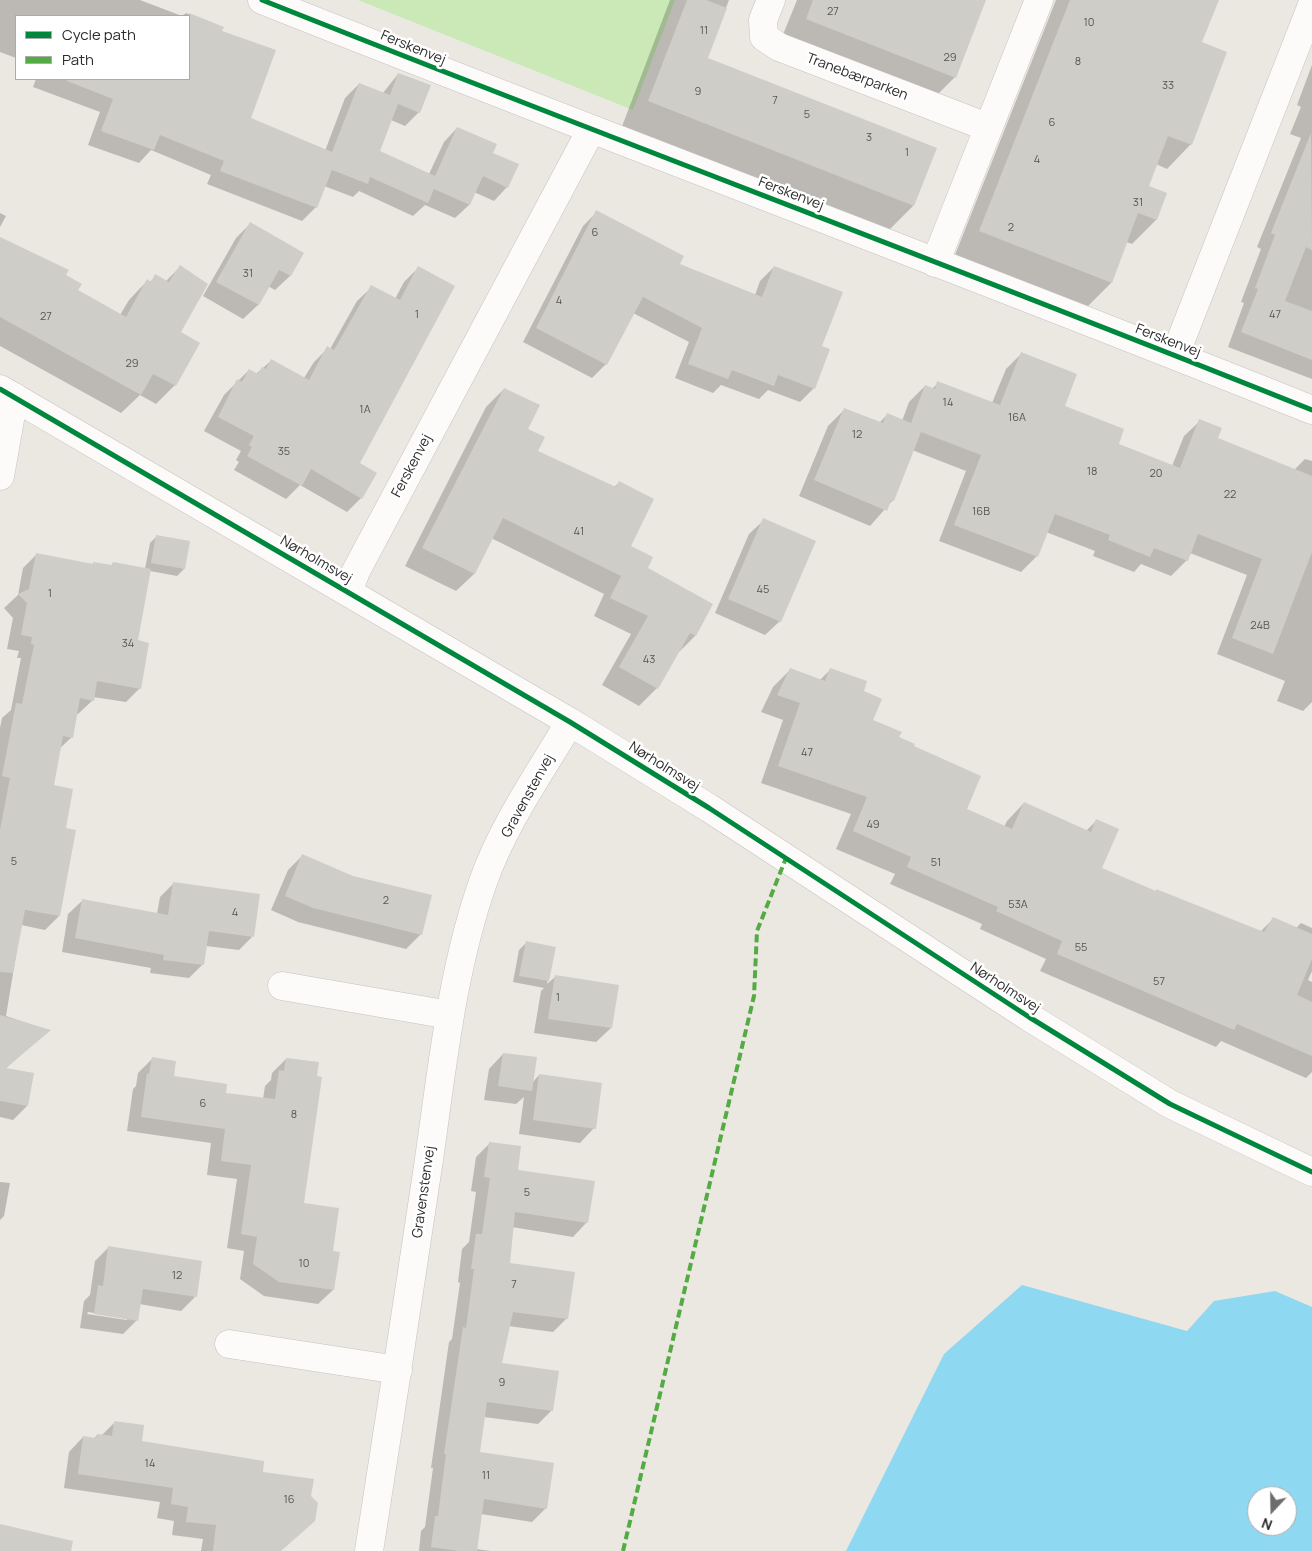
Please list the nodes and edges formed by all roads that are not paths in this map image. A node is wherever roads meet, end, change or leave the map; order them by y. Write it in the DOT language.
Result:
graph roads {
  1 [pos="262,0"];
  2 [pos="771,0"];
  3 [pos="1039,0"];
  4 [pos="1312,5"];
  5 [pos="987,127"];
  6 [pos="591,130"];
  7 [pos="935,263"];
  8 [pos="1175,355"];
  9 [pos="7,393"];
  10 [pos="1312,410"];
  11 [pos="0,476"];
  12 [pos="348,592"];
  13 [pos="570,722"];
  14 [pos="282,986"];
  15 [pos="450,1015"];
  16 [pos="1312,1172"];
  17 [pos="229,1344"];
  18 [pos="398,1370"];
  19 [pos="369,1551"];
  1 -- 6 [label="street, Ferskenvej"];
  2 -- 5 [label="street, Tranebærparken"];
  3 -- 5 [label="street"];
  4 -- 8 [label="street, Ferskenvej"];
  5 -- 7 [label="street"];
  6 -- 7 [label="street, Ferskenvej"];
  6 -- 12 [label="street, Ferskenvej"];
  7 -- 8 [label="street, Ferskenvej"];
  8 -- 10 [label="street, Ferskenvej"];
  9 -- 11 [label="street"];
  9 -- 12 [label="street, Nørholmsvej"];
  12 -- 13 [label="street, Nørholmsvej"];
  13 -- 15 [label="street, Gravenstenvej"];
  13 -- 16 [label="street, Nørholmsvej"];
  14 -- 15 [label="street"];
  15 -- 18 [label="street, Gravenstenvej"];
  17 -- 18 [label="street"];
  18 -- 19 [label="street, Gravenstenvej"];
}
